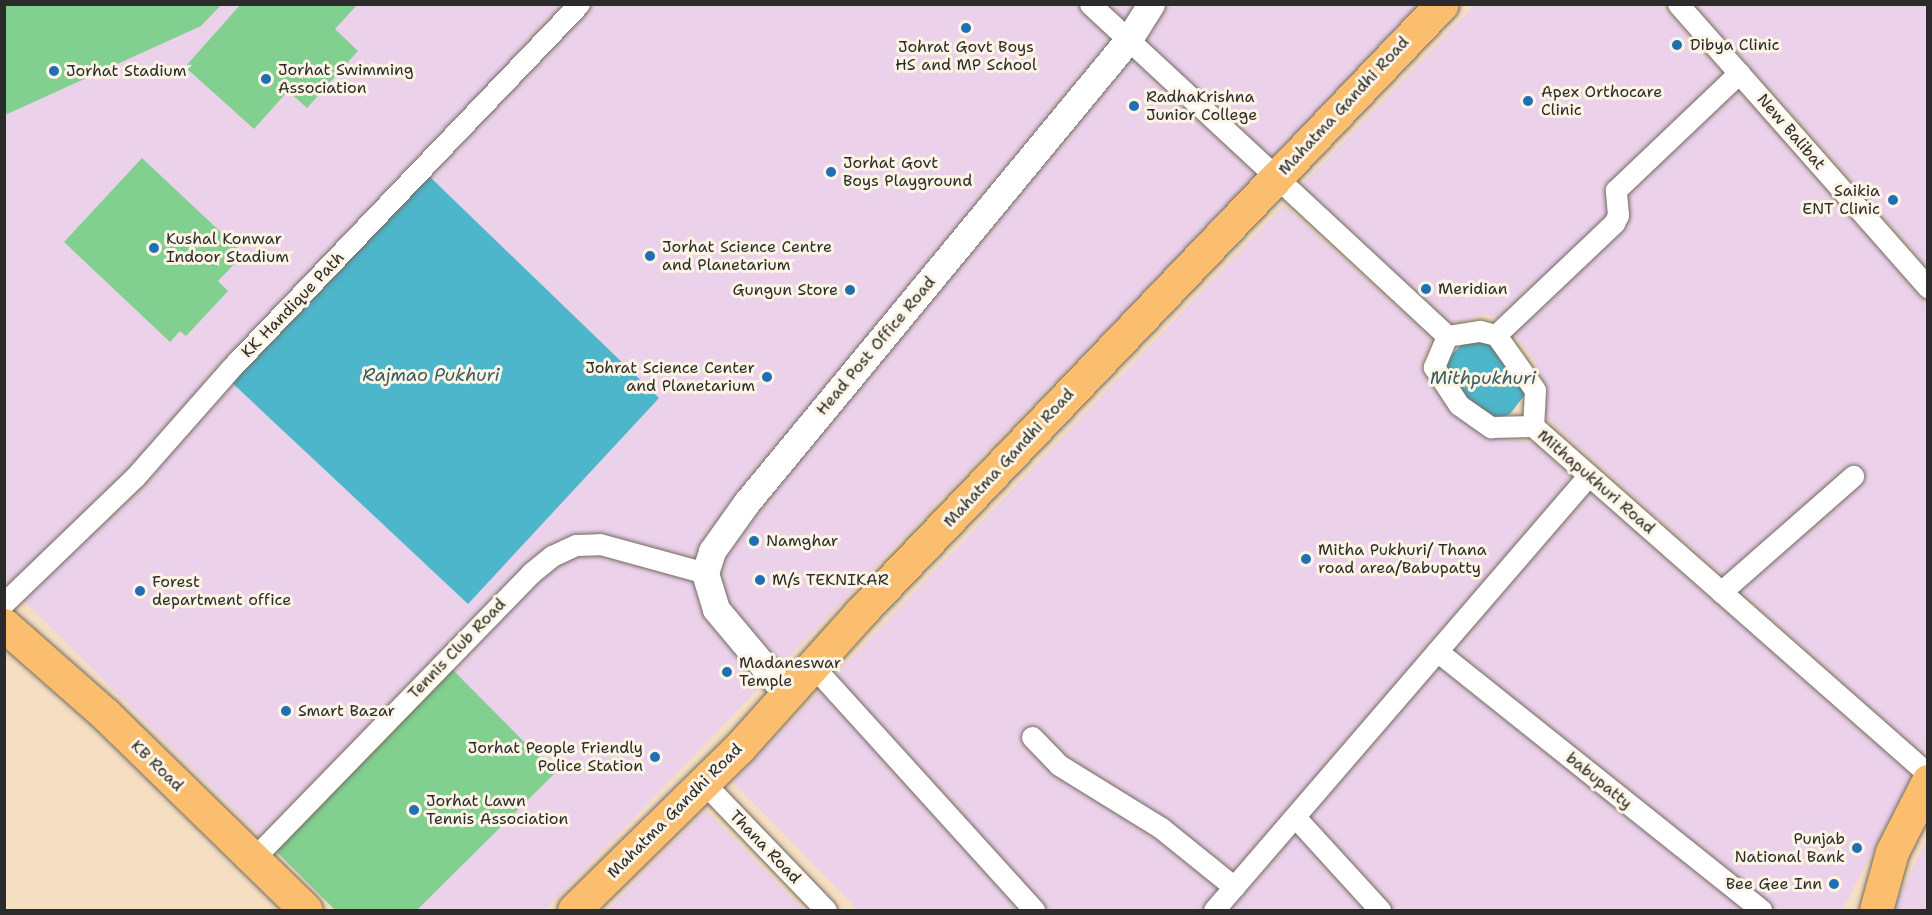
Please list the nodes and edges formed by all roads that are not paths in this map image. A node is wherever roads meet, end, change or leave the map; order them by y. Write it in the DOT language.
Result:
graph roads {
  1 [pos="579,4"];
  2 [pos="1090,4"];
  3 [pos="1442,4"];
  4 [pos="1678,4"];
  5 [pos="1153,6"];
  6 [pos="1129,39"];
  7 [pos="1739,73"];
  8 [pos="1275,179"];
  9 [pos="1928,288"];
  10 [pos="1496,335"];
  11 [pos="1447,336"];
  12 [pos="1533,426"];
  13 [pos="1589,475"];
  14 [pos="1853,476"];
  15 [pos="705,573"];
  16 [pos="1721,592"];
  17 [pos="4,603"];
  18 [pos="4,625"];
  19 [pos="1437,651"];
  20 [pos="812,665"];
  21 [pos="787,694"];
  22 [pos="1032,737"];
  23 [pos="1927,782"];
  24 [pos="704,783"];
  25 [pos="1296,818"];
  26 [pos="1892,852"];
  27 [pos="253,860"];
  28 [pos="1234,886"];
  29 [pos="292,906"];
  30 [pos="574,910"];
  31 [pos="826,910"];
  32 [pos="1034,910"];
  33 [pos="1214,910"];
  34 [pos="1380,910"];
  35 [pos="1761,910"];
  36 [pos="1855,910"];
  37 [pos="1876,910"];
  1 -- 17 [label="street, KK Handique Path"];
  2 -- 6 [label="street"];
  3 -- 8 [label="main road, Mahatma Gandhi Road"];
  4 -- 7 [label="street, New Balibat"];
  5 -- 6 [label="street, Head Post Office Road"];
  6 -- 8 [label="street"];
  6 -- 15 [label="street, Head Post Office Road"];
  7 -- 9 [label="street, New Balibat"];
  7 -- 10 [label="street"];
  8 -- 11 [label="street"];
  8 -- 20 [label="main road, Mahatma Gandhi Road"];
  10 -- 11 [label="street"];
  10 -- 12 [label="street"];
  11 -- 12 [label="street, Mithapukhuri Road"];
  12 -- 13 [label="street, Mithapukhuri Road"];
  13 -- 16 [label="street, Mithapukhuri Road"];
  13 -- 19 [label="street"];
  14 -- 16 [label="street"];
  15 -- 21 [label="street"];
  15 -- 27 [label="street, Tennis Club Road"];
  16 -- 23 [label="street, Mithapukhuri Road"];
  18 -- 27 [label="main road, KB Road"];
  19 -- 25 [label="street"];
  19 -- 35 [label="street, babupatty"];
  20 -- 21 [label="main road, Mahatma Gandhi Road"];
  20 -- 32 [label="street"];
  21 -- 24 [label="main road, Mahatma Gandhi Road"];
  22 -- 28 [label="street"];
  23 -- 26 [label="main road"];
  24 -- 30 [label="main road, Mahatma Gandhi Road"];
  24 -- 31 [label="street, Thana Road"];
  25 -- 28 [label="street"];
  25 -- 34 [label="street"];
  26 -- 36 [label="main road"];
  26 -- 37 [label="main road"];
  27 -- 29 [label="main road, KB Road"];
  28 -- 33 [label="street"];
}
